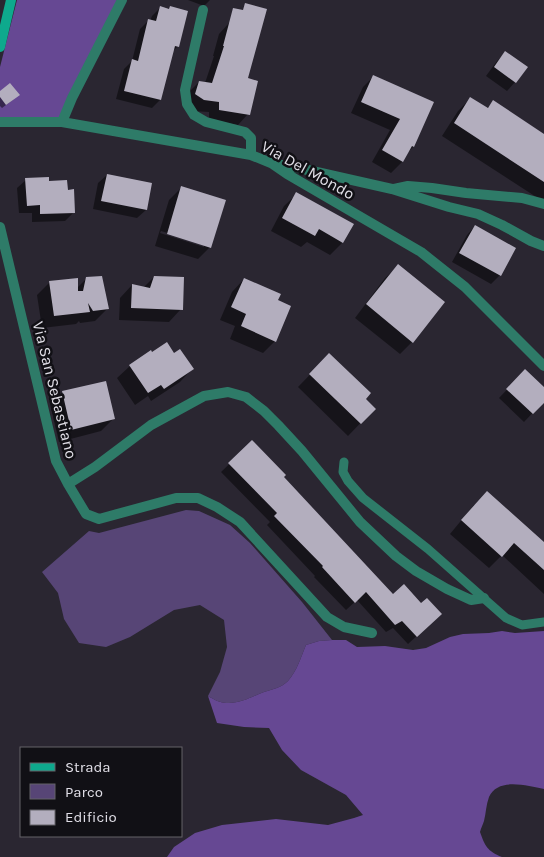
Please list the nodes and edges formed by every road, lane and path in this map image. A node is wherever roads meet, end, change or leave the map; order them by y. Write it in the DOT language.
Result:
graph roads {
  1 [pos="11,0"];
  2 [pos="122,0"];
  3 [pos="203,10"];
  4 [pos="0,47"];
  5 [pos="2,122"];
  6 [pos="62,122"];
  7 [pos="251,155"];
  8 [pos="271,164"];
  9 [pos="392,189"];
  10 [pos="544,204"];
  11 [pos="0,227"];
  12 [pos="544,246"];
  13 [pos="544,366"];
  14 [pos="344,462"];
  15 [pos="68,484"];
  16 [pos="484,598"];
  17 [pos="544,622"];
  18 [pos="372,633"];
  1 -- 4 [label="street"];
  2 -- 6 [label="street"];
  3 -- 7 [label="street"];
  5 -- 6 [label="street, Via Del Mondo"];
  6 -- 7 [label="street, Via Del Mondo"];
  7 -- 8 [label="street, Via Del Mondo"];
  8 -- 9 [label="street"];
  8 -- 13 [label="street, Via Del Mondo"];
  9 -- 10 [label="street"];
  9 -- 12 [label="street"];
  11 -- 15 [label="street, Via San Sebastiano"];
  14 -- 16 [label="lane"];
  15 -- 16 [label="street"];
  15 -- 18 [label="street, Via San Sebastiano"];
  16 -- 17 [label="lane"];
}
